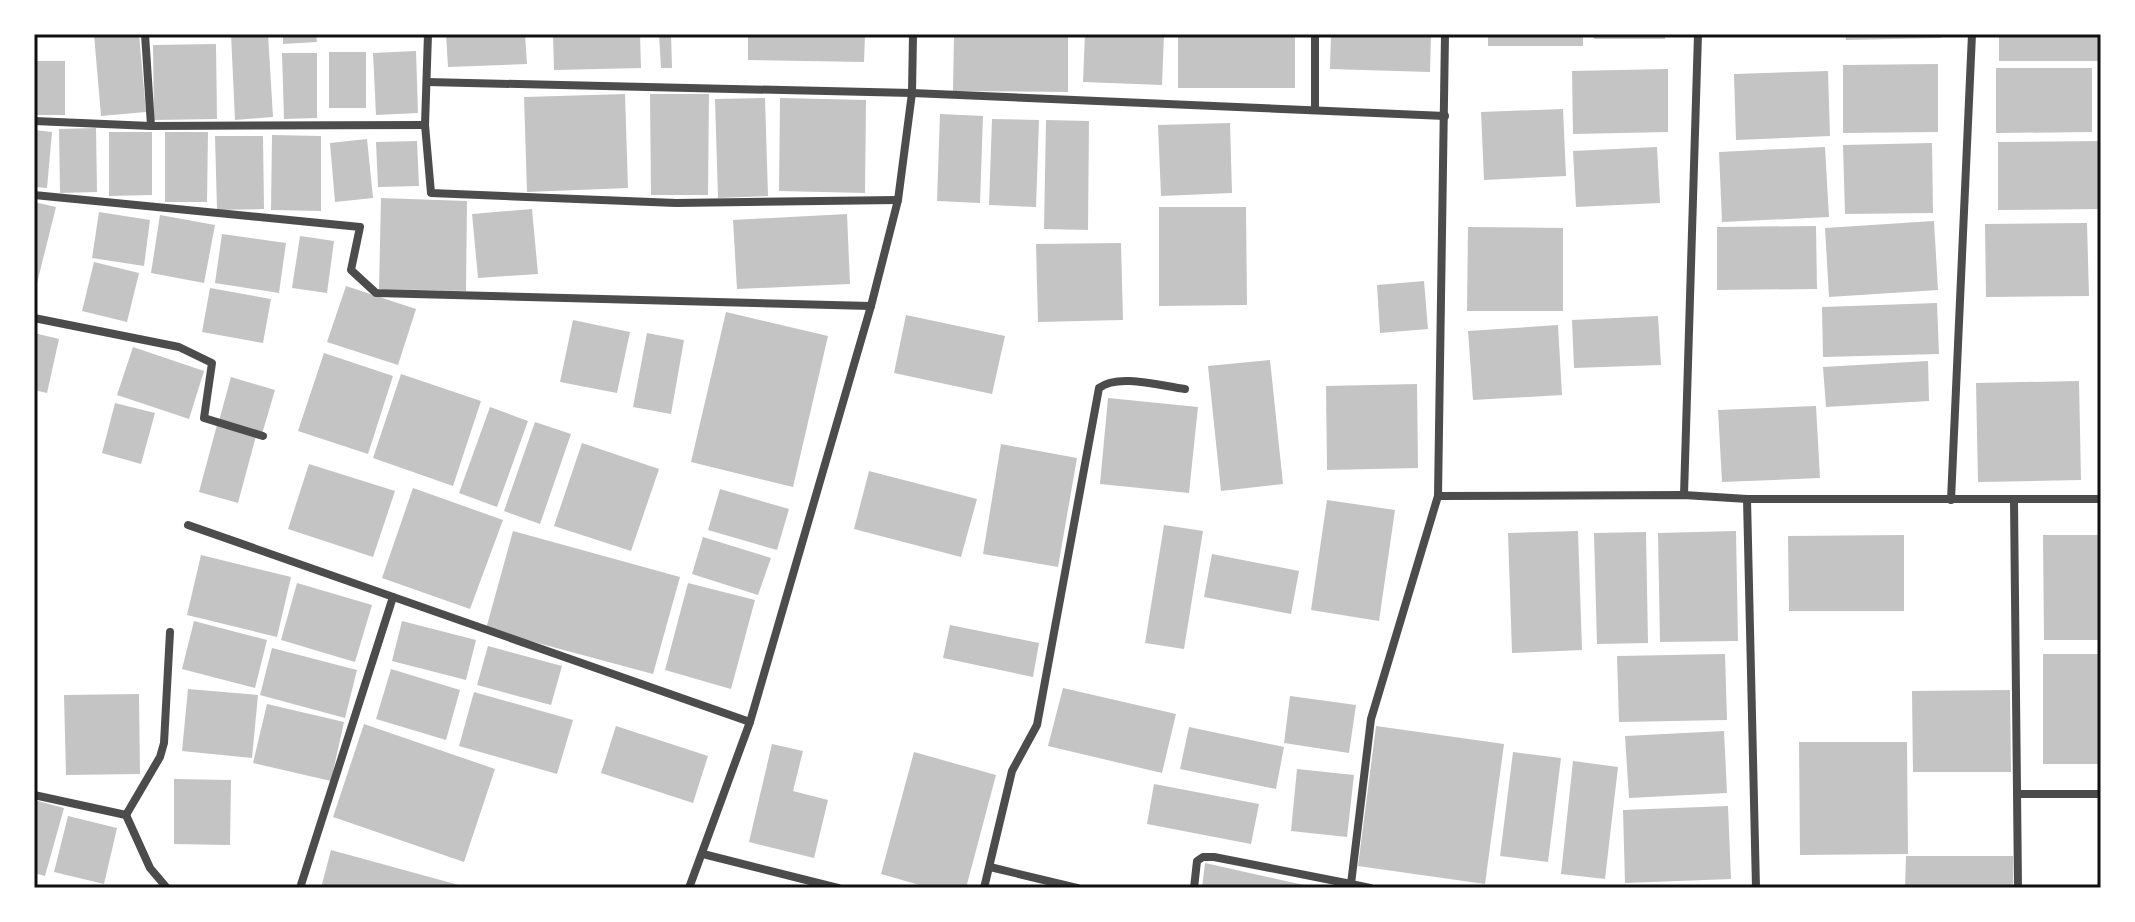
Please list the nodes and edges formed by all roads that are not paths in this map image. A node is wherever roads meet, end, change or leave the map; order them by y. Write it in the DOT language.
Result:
graph roads {
  1 [pos="145,34"];
  2 [pos="428,34"];
  3 [pos="913,34"];
  4 [pos="1315,34"];
  5 [pos="1445,34"];
  6 [pos="1698,34"];
  7 [pos="1972,34"];
  8 [pos="427,82"];
  9 [pos="912,93"];
  10 [pos="1315,110"];
  11 [pos="1445,116"];
  12 [pos="34,121"];
  13 [pos="425,125"];
  14 [pos="151,126"];
  15 [pos="34,195"];
  16 [pos="898,200"];
  17 [pos="871,306"];
  18 [pos="34,318"];
  19 [pos="1185,389"];
  20 [pos="263,436"];
  21 [pos="1684,495"];
  22 [pos="1438,496"];
  23 [pos="1747,499"];
  24 [pos="2101,499"];
  25 [pos="1951,500"];
  26 [pos="2014,500"];
  27 [pos="188,525"];
  28 [pos="393,597"];
  29 [pos="170,632"];
  30 [pos="750,722"];
  31 [pos="2017,794"];
  32 [pos="2101,794"];
  33 [pos="34,795"];
  34 [pos="126,815"];
  35 [pos="703,854"];
  36 [pos="990,867"];
  37 [pos="1351,886"];
  38 [pos="167,888"];
  39 [pos="300,888"];
  40 [pos="689,888"];
  41 [pos="838,888"];
  42 [pos="984,888"];
  43 [pos="1077,888"];
  44 [pos="1194,888"];
  45 [pos="1370,888"];
  46 [pos="1756,888"];
  47 [pos="2018,888"];
  1 -- 14 [label="street"];
  2 -- 8 [label="street"];
  3 -- 9 [label="street"];
  4 -- 10 [label="street"];
  5 -- 11 [label="street"];
  6 -- 21 [label="street"];
  7 -- 25 [label="street"];
  8 -- 9 [label="street"];
  8 -- 13 [label="street"];
  9 -- 10 [label="street"];
  9 -- 16 [label="street"];
  10 -- 11 [label="street"];
  11 -- 22 [label="street"];
  12 -- 14 [label="street"];
  13 -- 14 [label="street"];
  13 -- 16 [label="street"];
  15 -- 17 [label="street"];
  16 -- 17 [label="street"];
  17 -- 30 [label="street"];
  18 -- 20 [label="street"];
  19 -- 36 [label="street"];
  21 -- 22 [label="street"];
  21 -- 23 [label="street"];
  22 -- 37 [label="street"];
  23 -- 25 [label="street"];
  23 -- 46 [label="street"];
  24 -- 26 [label="street"];
  25 -- 26 [label="street"];
  26 -- 31 [label="street"];
  27 -- 28 [label="street"];
  28 -- 30 [label="street"];
  28 -- 39 [label="street"];
  29 -- 34 [label="street"];
  30 -- 35 [label="street"];
  31 -- 32 [label="street"];
  31 -- 47 [label="street"];
  33 -- 34 [label="street"];
  34 -- 38 [label="street"];
  35 -- 40 [label="street"];
  35 -- 41 [label="street"];
  36 -- 42 [label="street"];
  36 -- 43 [label="street"];
  37 -- 44 [label="street"];
  37 -- 45 [label="street"];
}
